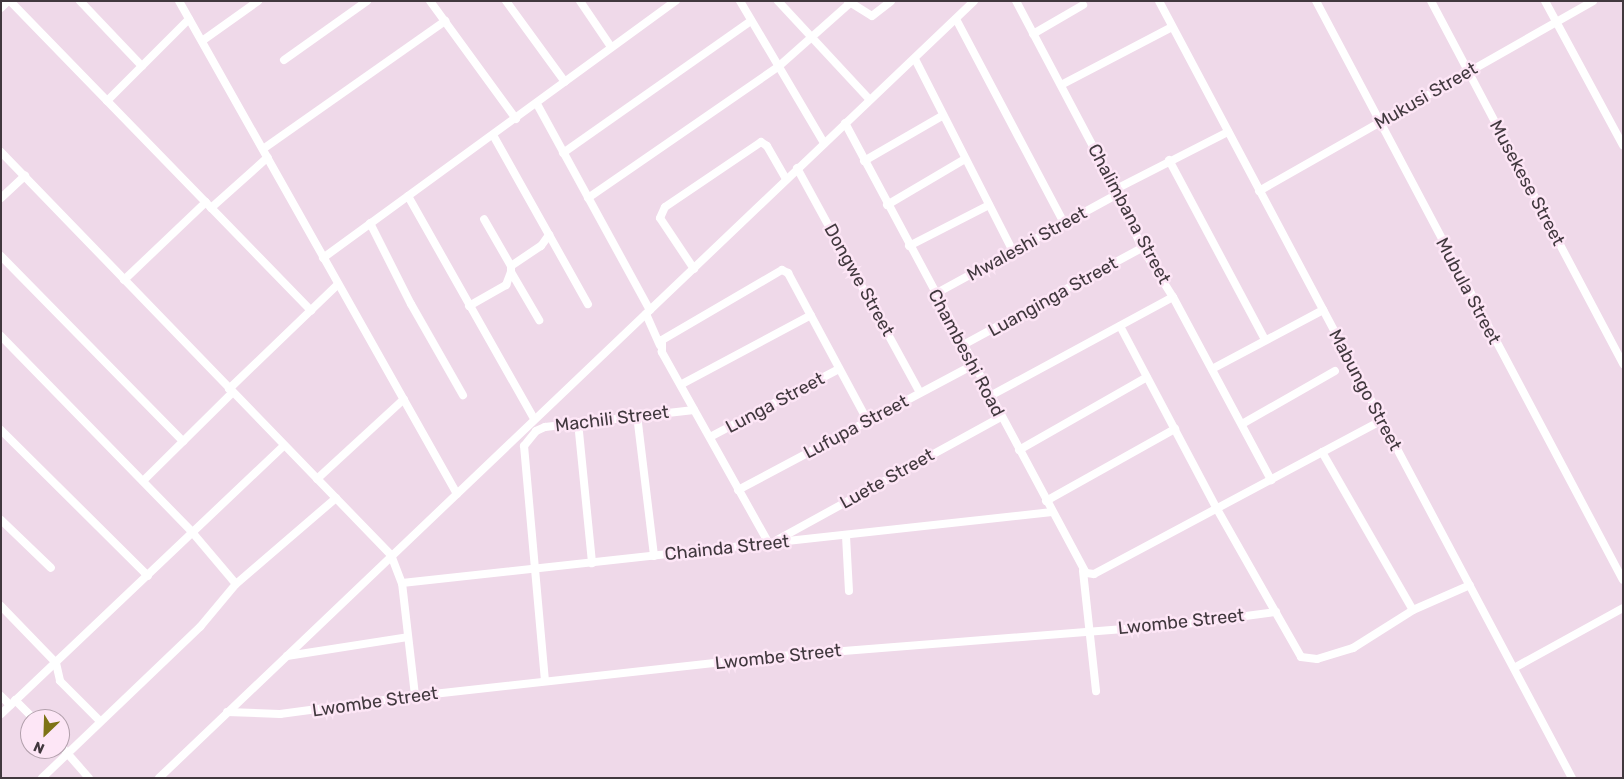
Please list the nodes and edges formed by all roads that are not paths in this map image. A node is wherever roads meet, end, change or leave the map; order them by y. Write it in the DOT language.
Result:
graph roads {
  1 [pos="9,1"];
  2 [pos="80,1"];
  3 [pos="179,1"];
  4 [pos="258,1"];
  5 [pos="367,1"];
  6 [pos="430,1"];
  7 [pos="506,1"];
  8 [pos="580,1"];
  9 [pos="676,1"];
  10 [pos="740,1"];
  11 [pos="778,1"];
  12 [pos="891,1"];
  13 [pos="974,1"];
  14 [pos="1016,1"];
  15 [pos="1159,1"];
  16 [pos="1316,1"];
  17 [pos="1431,1"];
  18 [pos="1546,1"];
  19 [pos="1594,1"];
  20 [pos="849,2"];
  21 [pos="1084,2"];
  22 [pos="666,4"];
  23 [pos="1,8"];
  24 [pos="189,19"];
  25 [pos="956,19"];
  26 [pos="445,21"];
  27 [pos="751,21"];
  28 [pos="1557,22"];
  29 [pos="1172,28"];
  30 [pos="1033,34"];
  31 [pos="813,37"];
  32 [pos="202,41"];
  33 [pos="611,47"];
  34 [pos="915,59"];
  35 [pos="284,60"];
  36 [pos="142,66"];
  37 [pos="778,67"];
  38 [pos="1468,72"];
  39 [pos="565,82"];
  40 [pos="1061,85"];
  41 [pos="870,100"];
  42 [pos="107,101"];
  43 [pos="537,104"];
  44 [pos="942,116"];
  45 [pos="516,119"];
  46 [pos="845,123"];
  47 [pos="1379,124"];
  48 [pos="1228,132"];
  49 [pos="493,135"];
  50 [pos="824,143"];
  51 [pos="1623,145"];
  52 [pos="263,149"];
  53 [pos="1,152"];
  54 [pos="564,153"];
  55 [pos="268,157"];
  56 [pos="965,160"];
  57 [pos="1169,160"];
  58 [pos="864,161"];
  59 [pos="797,168"];
  60 [pos="24,176"];
  61 [pos="786,179"];
  62 [pos="1117,191"];
  63 [pos="1259,191"];
  64 [pos="408,196"];
  65 [pos="1,198"];
  66 [pos="588,198"];
  67 [pos="208,205"];
  68 [pos="887,205"];
  69 [pos="989,205"];
  70 [pos="484,219"];
  71 [pos="370,223"];
  72 [pos="1064,224"];
  73 [pos="549,235"];
  74 [pos="909,246"];
  75 [pos="1142,248"];
  76 [pos="1013,251"];
  77 [pos="1,256"];
  78 [pos="323,258"];
  79 [pos="694,268"];
  80 [pos="511,269"];
  81 [pos="124,280"];
  82 [pos="338,284"];
  83 [pos="935,294"];
  84 [pos="1173,297"];
  85 [pos="588,304"];
  86 [pos="470,306"];
  87 [pos="1323,310"];
  88 [pos="311,311"];
  89 [pos="648,312"];
  90 [pos="810,315"];
  91 [pos="539,320"];
  92 [pos="1120,326"];
  93 [pos="1,336"];
  94 [pos="1265,340"];
  95 [pos="660,345"];
  96 [pos="963,346"];
  97 [pos="1623,364"];
  98 [pos="973,365"];
  99 [pos="839,369"];
  100 [pos="1212,369"];
  101 [pos="1335,371"];
  102 [pos="1147,377"];
  103 [pos="682,384"];
  104 [pos="230,391"];
  105 [pos="920,393"];
  106 [pos="463,395"];
  107 [pos="990,396"];
  108 [pos="404,399"];
  109 [pos="694,410"];
  110 [pos="637,415"];
  111 [pos="1001,417"];
  112 [pos="867,420"];
  113 [pos="1382,420"];
  114 [pos="532,421"];
  115 [pos="578,422"];
  116 [pos="1242,424"];
  117 [pos="1175,429"];
  118 [pos="1,430"];
  119 [pos="534,433"];
  120 [pos="710,438"];
  121 [pos="183,441"];
  122 [pos="284,444"];
  123 [pos="1019,450"];
  124 [pos="1322,452"];
  125 [pos="317,479"];
  126 [pos="1271,480"];
  127 [pos="143,482"];
  128 [pos="738,490"];
  129 [pos="457,494"];
  130 [pos="336,498"];
  131 [pos="1046,501"];
  132 [pos="1217,509"];
  133 [pos="1052,512"];
  134 [pos="1,520"];
  135 [pos="192,532"];
  136 [pos="846,536"];
  137 [pos="771,542"];
  138 [pos="391,555"];
  139 [pos="654,556"];
  140 [pos="592,562"];
  141 [pos="51,568"];
  142 [pos="534,569"];
  143 [pos="1082,570"];
  144 [pos="148,576"];
  145 [pos="1623,580"];
  146 [pos="402,583"];
  147 [pos="236,584"];
  148 [pos="1470,585"];
  149 [pos="849,591"];
  150 [pos="1,606"];
  151 [pos="1623,608"];
  152 [pos="1413,610"];
  153 [pos="1276,612"];
  154 [pos="1090,631"];
  155 [pos="408,637"];
  156 [pos="286,656"];
  157 [pos="56,663"];
  158 [pos="1514,668"];
  159 [pos="545,682"];
  160 [pos="1096,691"];
  161 [pos="1,696"];
  162 [pos="415,696"];
  163 [pos="13,702"];
  164 [pos="22,709"];
  165 [pos="228,712"];
  166 [pos="1,714"];
  167 [pos="100,721"];
  168 [pos="70,750"];
  169 [pos="70,756"];
  170 [pos="61,759"];
  171 [pos="42,778"];
  172 [pos="90,778"];
  173 [pos="159,778"];
  174 [pos="1572,778"];
  1 -- 23 [label="street"];
  1 -- 42 [label="street"];
  2 -- 36 [label="street"];
  3 -- 24 [label="street"];
  4 -- 32 [label="street"];
  5 -- 35 [label="street"];
  6 -- 26 [label="street"];
  7 -- 39 [label="street"];
  8 -- 33 [label="street"];
  9 -- 22 [label="street"];
  10 -- 27 [label="street"];
  11 -- 31 [label="street"];
  12 -- 20 [label="street"];
  13 -- 25 [label="street"];
  14 -- 30 [label="street, Chalimbana Street"];
  15 -- 29 [label="street, Mabungo Street"];
  16 -- 47 [label="street, Mubula Street"];
  17 -- 38 [label="street, Musekese Street"];
  18 -- 28 [label="street"];
  19 -- 28 [label="street, Mukusi Street"];
  20 -- 31 [label="street"];
  21 -- 30 [label="street"];
  22 -- 33 [label="street"];
  24 -- 32 [label="street"];
  24 -- 36 [label="street"];
  25 -- 34 [label="street"];
  25 -- 72 [label="street"];
  26 -- 45 [label="street"];
  26 -- 52 [label="street"];
  27 -- 37 [label="street"];
  27 -- 54 [label="street"];
  28 -- 38 [label="street, Mukusi Street"];
  28 -- 51 [label="street"];
  29 -- 40 [label="street"];
  29 -- 48 [label="street, Mabungo Street"];
  30 -- 40 [label="street, Chalimbana Street"];
  31 -- 37 [label="street"];
  31 -- 41 [label="street"];
  32 -- 52 [label="street"];
  33 -- 39 [label="street"];
  34 -- 41 [label="street"];
  34 -- 44 [label="street"];
  36 -- 42 [label="street"];
  37 -- 50 [label="street"];
  37 -- 66 [label="street"];
  38 -- 47 [label="street, Mukusi Street"];
  38 -- 97 [label="street, Musekese Street"];
  39 -- 43 [label="street"];
  40 -- 62 [label="street, Chalimbana Street"];
  41 -- 46 [label="street"];
  42 -- 67 [label="street"];
  43 -- 45 [label="street"];
  43 -- 54 [label="street"];
  44 -- 56 [label="street"];
  44 -- 58 [label="street"];
  45 -- 49 [label="street"];
  46 -- 50 [label="street"];
  46 -- 58 [label="street, Chambeshi Road"];
  47 -- 63 [label="street, Mukusi Street"];
  47 -- 145 [label="street, Mubula Street"];
  48 -- 57 [label="street, Mwaleshi Street"];
  48 -- 63 [label="street, Mabungo Street"];
  49 -- 64 [label="street"];
  49 -- 73 [label="street"];
  50 -- 59 [label="street"];
  52 -- 55 [label="street"];
  53 -- 60 [label="street"];
  54 -- 66 [label="street"];
  55 -- 67 [label="street"];
  55 -- 78 [label="street"];
  56 -- 68 [label="street"];
  56 -- 69 [label="street"];
  57 -- 62 [label="street, Mwaleshi Street"];
  57 -- 94 [label="street"];
  58 -- 68 [label="street, Chambeshi Road"];
  59 -- 61 [label="street"];
  59 -- 105 [label="street, Dongwe Street"];
  60 -- 65 [label="street"];
  60 -- 81 [label="street"];
  61 -- 79 [label="street"];
  61 -- 79 [label="street"];
  62 -- 72 [label="street, Mwaleshi Street"];
  62 -- 75 [label="street, Chalimbana Street"];
  63 -- 87 [label="street, Mabungo Street"];
  64 -- 71 [label="street"];
  64 -- 86 [label="street"];
  66 -- 89 [label="street"];
  67 -- 81 [label="street"];
  67 -- 88 [label="street"];
  68 -- 74 [label="street, Chambeshi Road"];
  69 -- 74 [label="street"];
  69 -- 76 [label="street"];
  70 -- 80 [label="street"];
  71 -- 78 [label="street"];
  71 -- 106 [label="street"];
  72 -- 76 [label="street, Mwaleshi Street"];
  73 -- 80 [label="street"];
  73 -- 85 [label="street"];
  74 -- 83 [label="street, Chambeshi Road"];
  75 -- 84 [label="street, Chalimbana Street"];
  75 -- 96 [label="street, Luanginga Street"];
  76 -- 83 [label="street, Mwaleshi Street"];
  77 -- 121 [label="street"];
  78 -- 82 [label="street"];
  79 -- 89 [label="street"];
  80 -- 86 [label="street"];
  80 -- 91 [label="street"];
  81 -- 104 [label="street"];
  82 -- 88 [label="street"];
  82 -- 108 [label="street"];
  83 -- 96 [label="street, Chambeshi Road"];
  84 -- 92 [label="street"];
  84 -- 100 [label="street, Chalimbana Street"];
  86 -- 114 [label="street"];
  87 -- 94 [label="street"];
  87 -- 113 [label="street, Mabungo Street"];
  88 -- 104 [label="street"];
  89 -- 95 [label="street"];
  89 -- 114 [label="street"];
  90 -- 95 [label="street"];
  90 -- 99 [label="street"];
  90 -- 103 [label="street"];
  92 -- 102 [label="street"];
  92 -- 107 [label="street"];
  93 -- 127 [label="street"];
  94 -- 100 [label="street"];
  95 -- 103 [label="street"];
  96 -- 98 [label="street, Chambeshi Road"];
  98 -- 105 [label="street, Lufupa Street"];
  98 -- 107 [label="street, Chambeshi Road"];
  99 -- 112 [label="street"];
  99 -- 120 [label="street, Lunga Street"];
  100 -- 116 [label="street, Chalimbana Street"];
  101 -- 116 [label="street"];
  102 -- 117 [label="street"];
  102 -- 123 [label="street"];
  103 -- 109 [label="street"];
  104 -- 121 [label="street"];
  104 -- 122 [label="street"];
  105 -- 112 [label="street, Lufupa Street"];
  107 -- 111 [label="street, Chambeshi Road"];
  108 -- 125 [label="street"];
  108 -- 129 [label="street"];
  109 -- 110 [label="street, Machili Street"];
  109 -- 120 [label="street"];
  110 -- 115 [label="street, Machili Street"];
  110 -- 139 [label="street"];
  111 -- 123 [label="street, Chambeshi Road"];
  111 -- 137 [label="street, Luete Street"];
  112 -- 128 [label="street, Lufupa Street"];
  113 -- 124 [label="street"];
  113 -- 148 [label="street, Mabungo Street"];
  114 -- 119 [label="street"];
  114 -- 129 [label="street"];
  115 -- 119 [label="street, Machili Street"];
  115 -- 140 [label="street"];
  116 -- 126 [label="street, Chalimbana Street"];
  117 -- 131 [label="street"];
  117 -- 132 [label="street"];
  118 -- 144 [label="street"];
  119 -- 142 [label="street"];
  120 -- 128 [label="street"];
  121 -- 127 [label="street"];
  122 -- 125 [label="street"];
  122 -- 135 [label="street"];
  123 -- 131 [label="street, Chambeshi Road"];
  124 -- 126 [label="street"];
  124 -- 152 [label="street"];
  125 -- 130 [label="street"];
  126 -- 132 [label="street"];
  127 -- 135 [label="street"];
  128 -- 137 [label="street"];
  129 -- 138 [label="street"];
  130 -- 138 [label="street"];
  130 -- 147 [label="street"];
  131 -- 133 [label="street, Chambeshi Road"];
  132 -- 143 [label="street"];
  132 -- 153 [label="street"];
  133 -- 136 [label="street, Chainda Street"];
  133 -- 143 [label="street, Chambeshi Road"];
  134 -- 141 [label="street"];
  135 -- 144 [label="street"];
  135 -- 147 [label="street"];
  136 -- 137 [label="street, Chainda Street"];
  136 -- 149 [label="street"];
  137 -- 139 [label="street, Chainda Street"];
  138 -- 146 [label="street"];
  138 -- 156 [label="street"];
  139 -- 140 [label="street, Chainda Street"];
  140 -- 142 [label="street, Chainda Street"];
  142 -- 146 [label="street, Chainda Street"];
  142 -- 159 [label="street"];
  143 -- 154 [label="street, Chambeshi Road"];
  144 -- 157 [label="street"];
  146 -- 155 [label="street"];
  147 -- 167 [label="street"];
  148 -- 152 [label="street"];
  148 -- 158 [label="street, Mabungo Street"];
  150 -- 157 [label="street"];
  151 -- 158 [label="street"];
  152 -- 153 [label="street"];
  153 -- 154 [label="street, Lwombe Street"];
  154 -- 159 [label="street, Lwombe Street"];
  154 -- 160 [label="street, Chambeshi Road"];
  155 -- 156 [label="street"];
  155 -- 162 [label="street"];
  156 -- 165 [label="street"];
  157 -- 163 [label="street"];
  157 -- 167 [label="street"];
  158 -- 174 [label="street, Mabungo Street"];
  159 -- 162 [label="street, Lwombe Street"];
  161 -- 163 [label="street"];
  162 -- 165 [label="street, Lwombe Street"];
  163 -- 164 [label="street"];
  163 -- 166 [label="street"];
  165 -- 173 [label="street"];
  167 -- 168 [label="street"];
  169 -- 172 [label="street"];
  170 -- 171 [label="street"];
}
